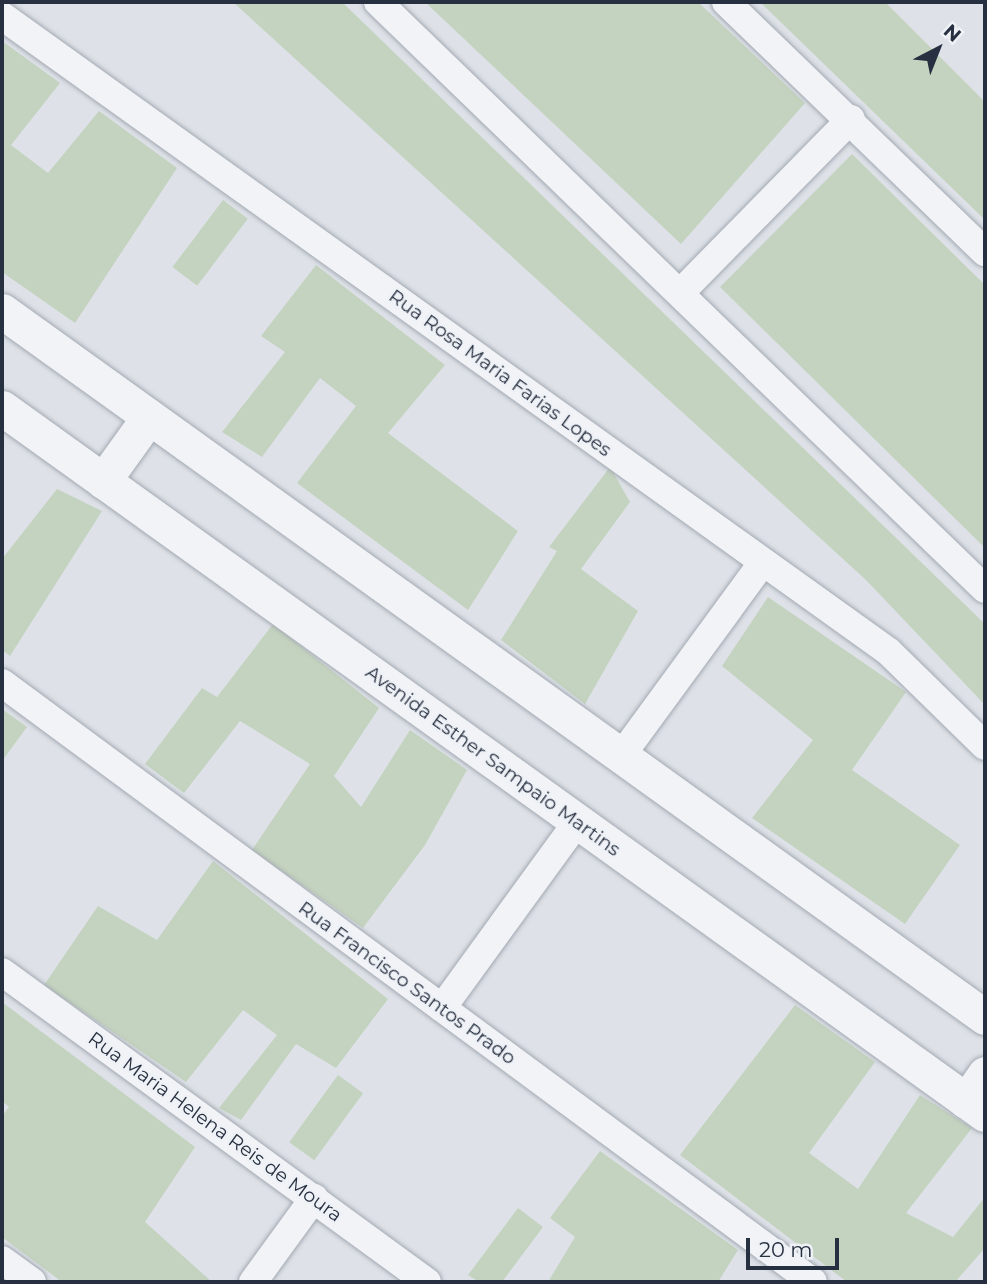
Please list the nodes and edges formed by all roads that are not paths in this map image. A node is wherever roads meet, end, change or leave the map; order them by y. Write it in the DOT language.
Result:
graph roads {
  1 [pos="378,2"];
  2 [pos="726,2"];
  3 [pos="2,16"];
  4 [pos="851,119"];
  5 [pos="985,252"];
  6 [pos="682,291"];
  7 [pos="2,311"];
  8 [pos="2,408"];
  9 [pos="149,417"];
  10 [pos="103,481"];
  11 [pos="763,562"];
  12 [pos="985,589"];
  13 [pos="2,684"];
  14 [pos="985,746"];
  15 [pos="621,756"];
  16 [pos="577,822"];
  17 [pos="2,972"];
  18 [pos="442,1008"];
  19 [pos="985,1017"];
  20 [pos="979,1096"];
  21 [pos="314,1198"];
  22 [pos="2,1260"];
  23 [pos="32,1282"];
  24 [pos="253,1282"];
  25 [pos="427,1282"];
  26 [pos="813,1282"];
  1 -- 6 [label="street"];
  2 -- 4 [label="street"];
  3 -- 11 [label="street, Rua Rosa Maria Farias Lopes"];
  4 -- 5 [label="street"];
  4 -- 6 [label="street"];
  6 -- 12 [label="street"];
  7 -- 9 [label="street"];
  8 -- 10 [label="street, Avenida Esther Sampaio Martins"];
  9 -- 10 [label="street"];
  9 -- 15 [label="street"];
  10 -- 16 [label="street, Avenida Esther Sampaio Martins"];
  11 -- 14 [label="street, Rua Rosa Maria Farias Lopes"];
  11 -- 15 [label="street"];
  13 -- 18 [label="street, Rua Francisco Santos Prado"];
  15 -- 19 [label="street"];
  16 -- 18 [label="street"];
  16 -- 20 [label="street, Avenida Esther Sampaio Martins"];
  17 -- 21 [label="street, Rua Maria Helena Reis de Moura"];
  18 -- 26 [label="street, Rua Francisco Santos Prado"];
  21 -- 24 [label="street"];
  21 -- 25 [label="street, Rua Maria Helena Reis de Moura"];
  22 -- 23 [label="street"];
}
